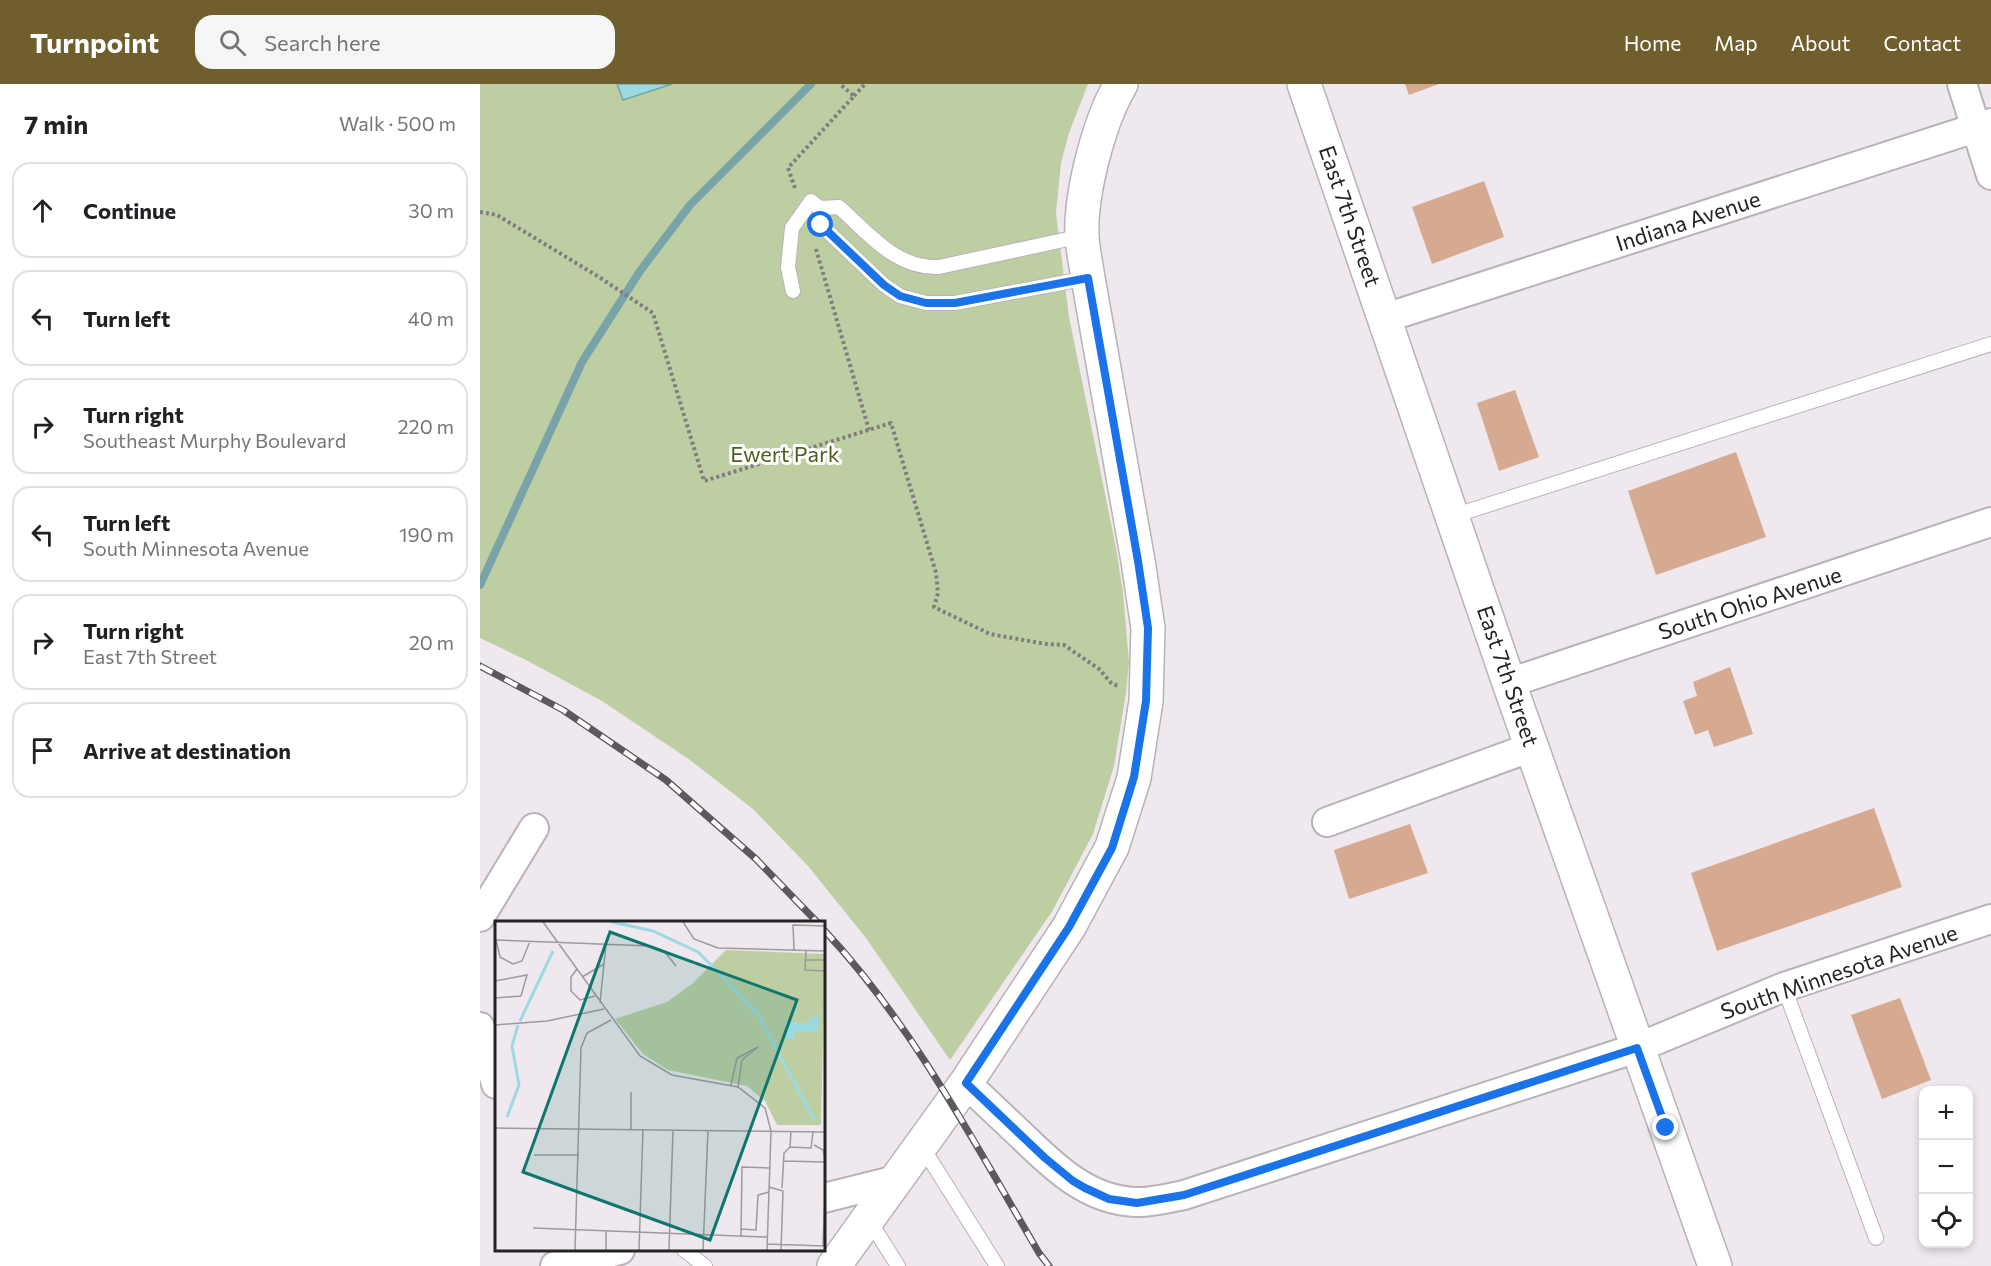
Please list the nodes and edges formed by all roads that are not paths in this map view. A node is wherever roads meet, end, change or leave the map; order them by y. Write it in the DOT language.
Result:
graph roads {
  1 [pos="1121,84"];
  2 [pos="1304,84"];
  3 [pos="1962,84"];
  4 [pos="1984,126"];
  5 [pos="1991,175"];
  6 [pos="820,208"];
  7 [pos="1082,236"];
  8 [pos="880,245"];
  9 [pos="862,264"];
  10 [pos="1088,278"];
  11 [pos="793,291"];
  12 [pos="1385,318"];
  13 [pos="1991,344"];
  14 [pos="1453,516"];
  15 [pos="1991,522"];
  16 [pos="1509,683"];
  17 [pos="1532,747"];
  18 [pos="1327,822"];
  19 [pos="534,828"];
  20 [pos="480,917"];
  21 [pos="1991,919"];
  22 [pos="1784,987"];
  23 [pos="480,1028"];
  24 [pos="1637,1048"];
  25 [pos="495,1080"];
  26 [pos="966,1083"];
  27 [pos="921,1145"];
  28 [pos="896,1180"];
  29 [pos="825,1198"];
  30 [pos="868,1218"];
  31 [pos="1876,1238"];
  32 [pos="548,1251"];
  33 [pos="616,1251"];
  34 [pos="685,1251"];
  35 [pos="554,1266"];
  36 [pos="705,1266"];
  37 [pos="834,1266"];
  38 [pos="898,1266"];
  39 [pos="997,1266"];
  40 [pos="1715,1266"];
  1 -- 7 [label="street"];
  2 -- 12 [label="street, East 7th Street"];
  3 -- 4 [label="street"];
  4 -- 5 [label="street"];
  4 -- 12 [label="street, Indiana Avenue"];
  6 -- 8 [label="lane"];
  6 -- 9 [label="lane"];
  6 -- 11 [label="lane"];
  7 -- 8 [label="lane"];
  7 -- 10 [label="street"];
  8 -- 9 [label="lane"];
  9 -- 10 [label="lane"];
  10 -- 26 [label="street"];
  12 -- 14 [label="street, East 7th Street"];
  13 -- 14 [label="lane"];
  14 -- 16 [label="street, East 7th Street"];
  15 -- 16 [label="street, South Ohio Avenue"];
  16 -- 17 [label="street, East 7th Street"];
  17 -- 18 [label="street"];
  17 -- 24 [label="street, East 7th Street"];
  19 -- 20 [label="street"];
  21 -- 22 [label="street, South Minnesota Avenue"];
  22 -- 24 [label="street, South Minnesota Avenue"];
  22 -- 31 [label="lane"];
  23 -- 25 [label="street"];
  24 -- 26 [label="street, South Minnesota Avenue"];
  24 -- 40 [label="street, East 7th Street"];
  26 -- 27 [label="street"];
  27 -- 28 [label="street"];
  27 -- 39 [label="lane"];
  28 -- 29 [label="street"];
  28 -- 30 [label="street"];
  30 -- 37 [label="street"];
  30 -- 38 [label="lane"];
  32 -- 35 [label="street"];
  33 -- 35 [label="street"];
  34 -- 36 [label="lane"];
}
